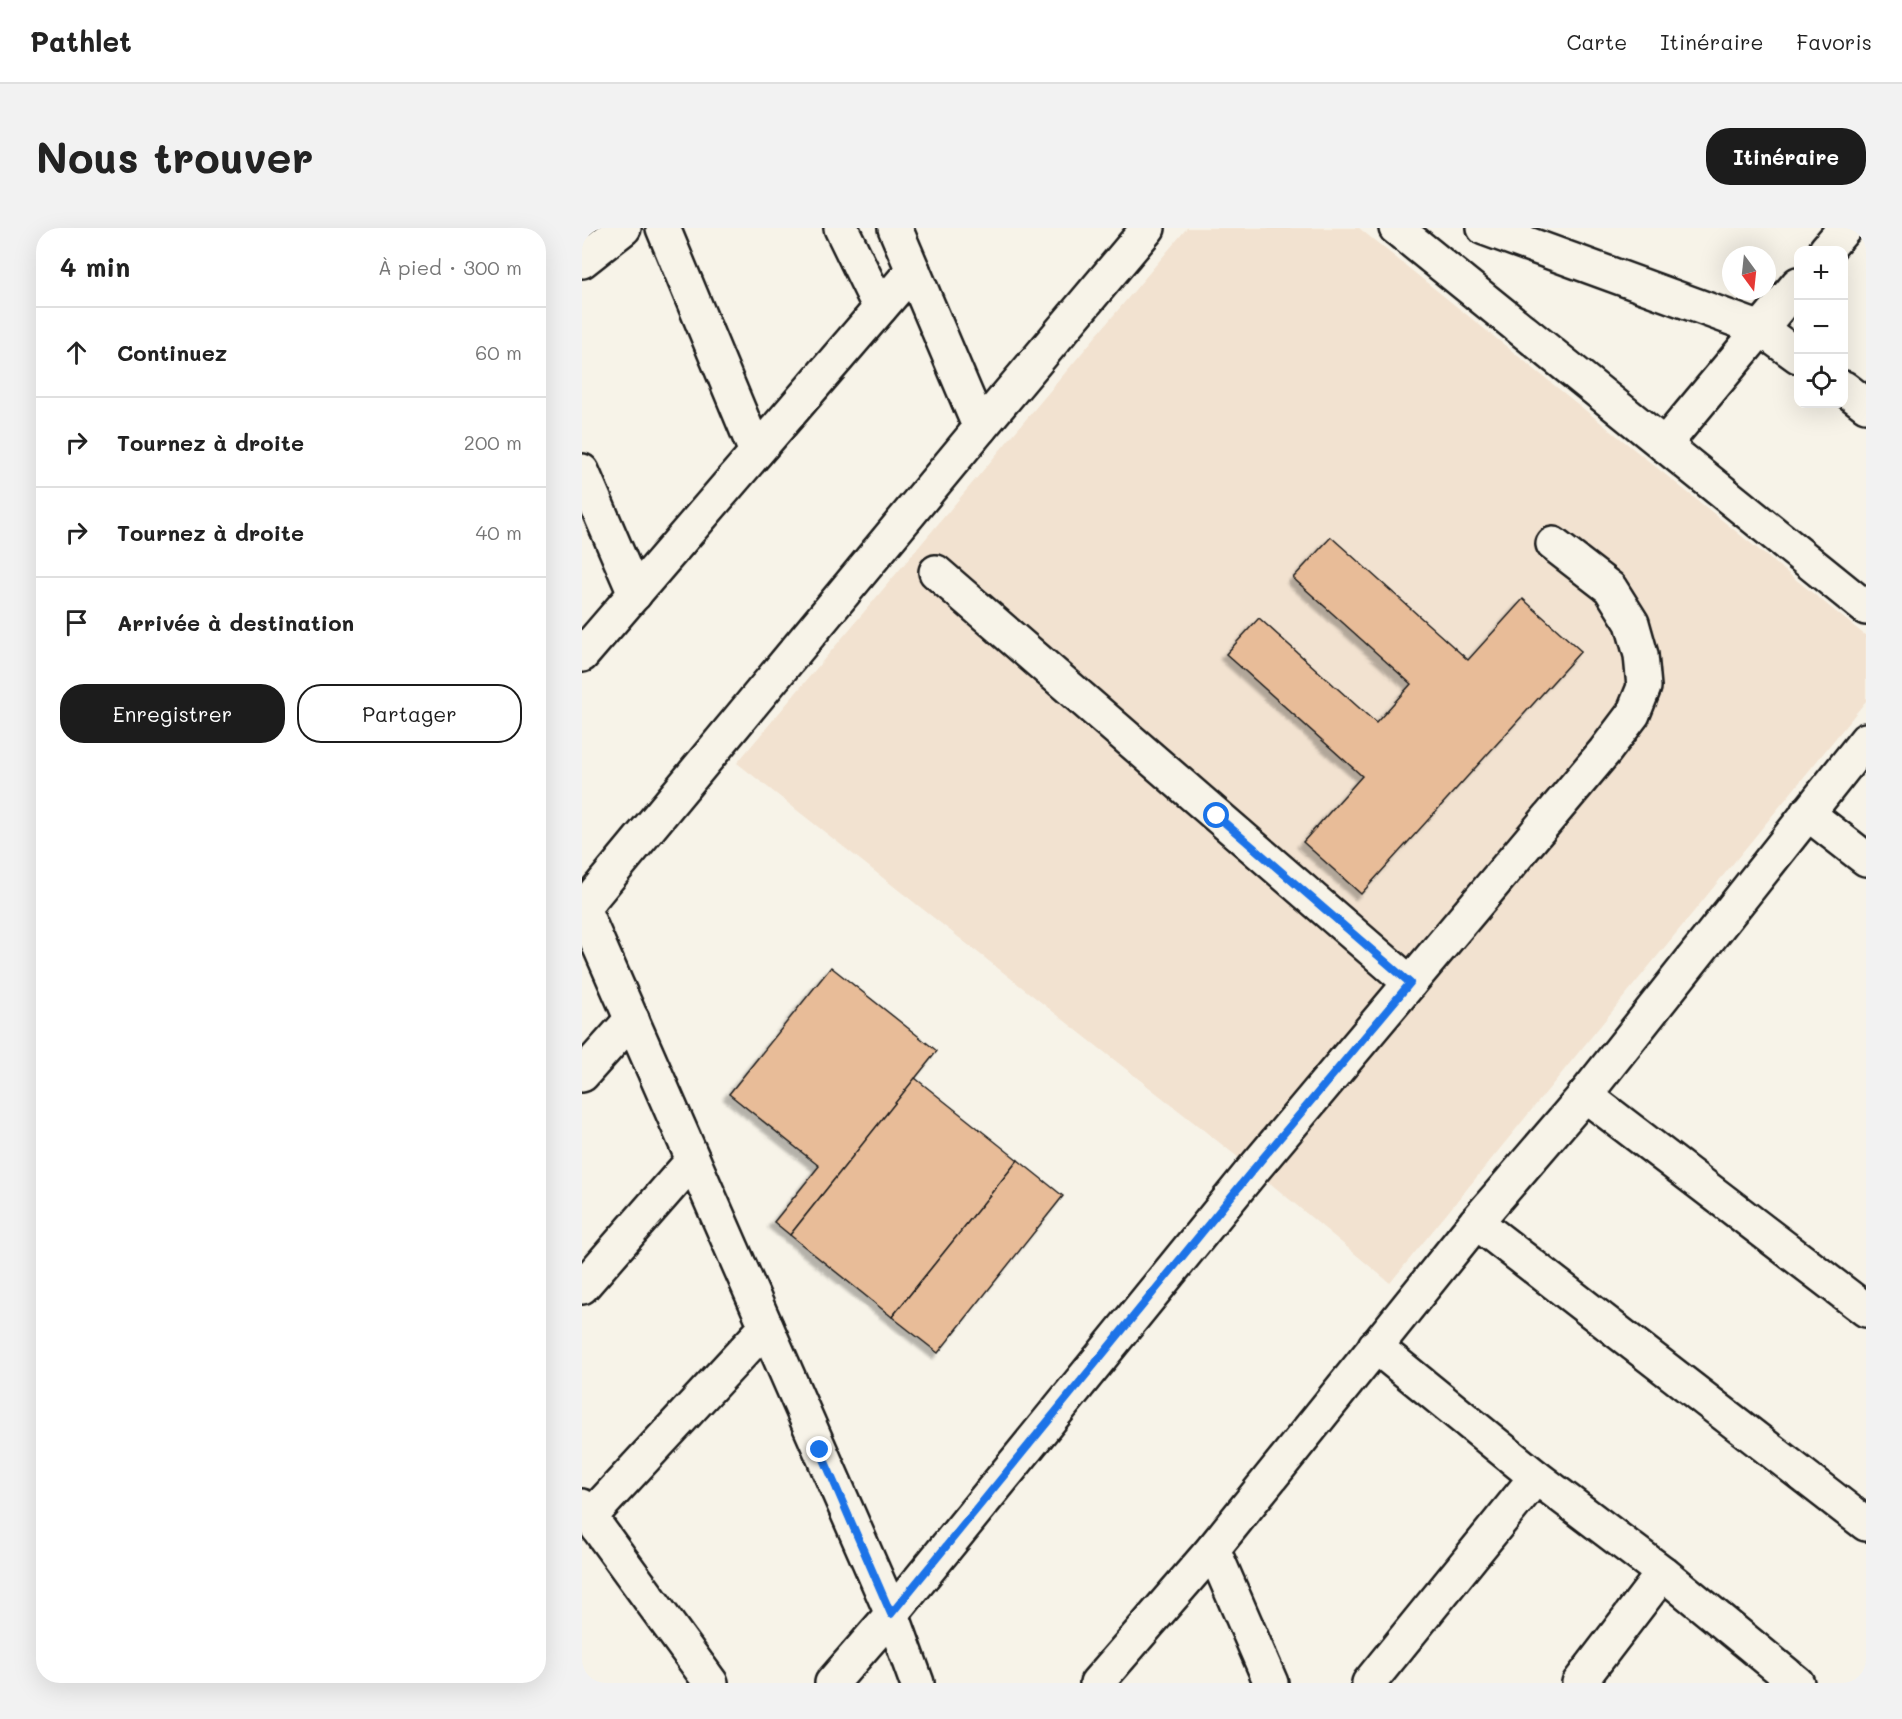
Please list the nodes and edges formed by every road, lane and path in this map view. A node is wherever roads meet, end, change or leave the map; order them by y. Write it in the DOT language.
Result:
graph roads {
  1 [pos="624,228"];
  2 [pos="663,228"];
  3 [pos="841,228"];
  4 [pos="895,228"];
  5 [pos="1148,228"];
  6 [pos="1396,228"];
  7 [pos="1484,228"];
  8 [pos="1845,228"];
  9 [pos="1829,246"];
  10 [pos="582,261"];
  11 [pos="913,270"];
  12 [pos="1794,289"];
  13 [pos="880,308"];
  14 [pos="1761,329"];
  15 [pos="1795,354"];
  16 [pos="1848,391"];
  17 [pos="1866,405"];
  18 [pos="980,428"];
  19 [pos="1664,445"];
  20 [pos="756,452"];
  21 [pos="582,471"];
  22 [pos="1553,544"];
  23 [pos="936,573"];
  24 [pos="635,594"];
  25 [pos="1866,608"];
  26 [pos="582,655"];
  27 [pos="1866,740"];
  28 [pos="1807,813"];
  29 [pos="1866,859"];
  30 [pos="583,907"];
  31 [pos="1410,983"];
  32 [pos="632,1019"];
  33 [pos="582,1076"];
  34 [pos="1585,1095"];
  35 [pos="693,1160"];
  36 [pos="1476,1222"];
  37 [pos="582,1287"];
  38 [pos="1866,1310"];
  39 [pos="766,1326"];
  40 [pos="1375,1346"];
  41 [pos="1536,1477"];
  42 [pos="586,1511"];
  43 [pos="1866,1524"];
  44 [pos="1213,1549"];
  45 [pos="1664,1573"];
  46 [pos="891,1614"];
  47 [pos="711,1683"];
  48 [pos="832,1683"];
  49 [pos="917,1683"];
  50 [pos="1097,1683"];
  51 [pos="1271,1683"];
  52 [pos="1369,1683"];
  53 [pos="1579,1683"];
  54 [pos="1797,1683"];
  1 -- 10 [label="street"];
  2 -- 20 [label="street"];
  3 -- 13 [label="street"];
  4 -- 11 [label="street"];
  5 -- 18 [label="street"];
  6 -- 19 [label="street"];
  7 -- 14 [label="street"];
  8 -- 9 [label="street"];
  11 -- 13 [label="street"];
  11 -- 18 [label="street"];
  12 -- 14 [label="street"];
  13 -- 20 [label="street"];
  14 -- 15 [label="street"];
  14 -- 19 [label="street"];
  16 -- 17 [label="street"];
  18 -- 30 [label="street"];
  19 -- 25 [label="street"];
  20 -- 24 [label="street"];
  21 -- 24 [label="street"];
  22 -- 31 [label="street"];
  23 -- 31 [label="street"];
  24 -- 26 [label="street"];
  27 -- 28 [label="street"];
  28 -- 29 [label="street"];
  28 -- 34 [label="street"];
  30 -- 32 [label="street"];
  31 -- 46 [label="street"];
  32 -- 33 [label="street"];
  32 -- 35 [label="street"];
  34 -- 36 [label="street"];
  34 -- 38 [label="street"];
  35 -- 37 [label="street"];
  35 -- 39 [label="street"];
  36 -- 40 [label="street"];
  36 -- 43 [label="street"];
  39 -- 42 [label="street"];
  39 -- 46 [label="street"];
  40 -- 41 [label="street"];
  40 -- 44 [label="street"];
  41 -- 45 [label="street"];
  41 -- 52 [label="street"];
  42 -- 47 [label="street"];
  44 -- 50 [label="street"];
  44 -- 51 [label="street"];
  45 -- 53 [label="street"];
  45 -- 54 [label="street"];
  46 -- 48 [label="street"];
  46 -- 49 [label="street"];
}
